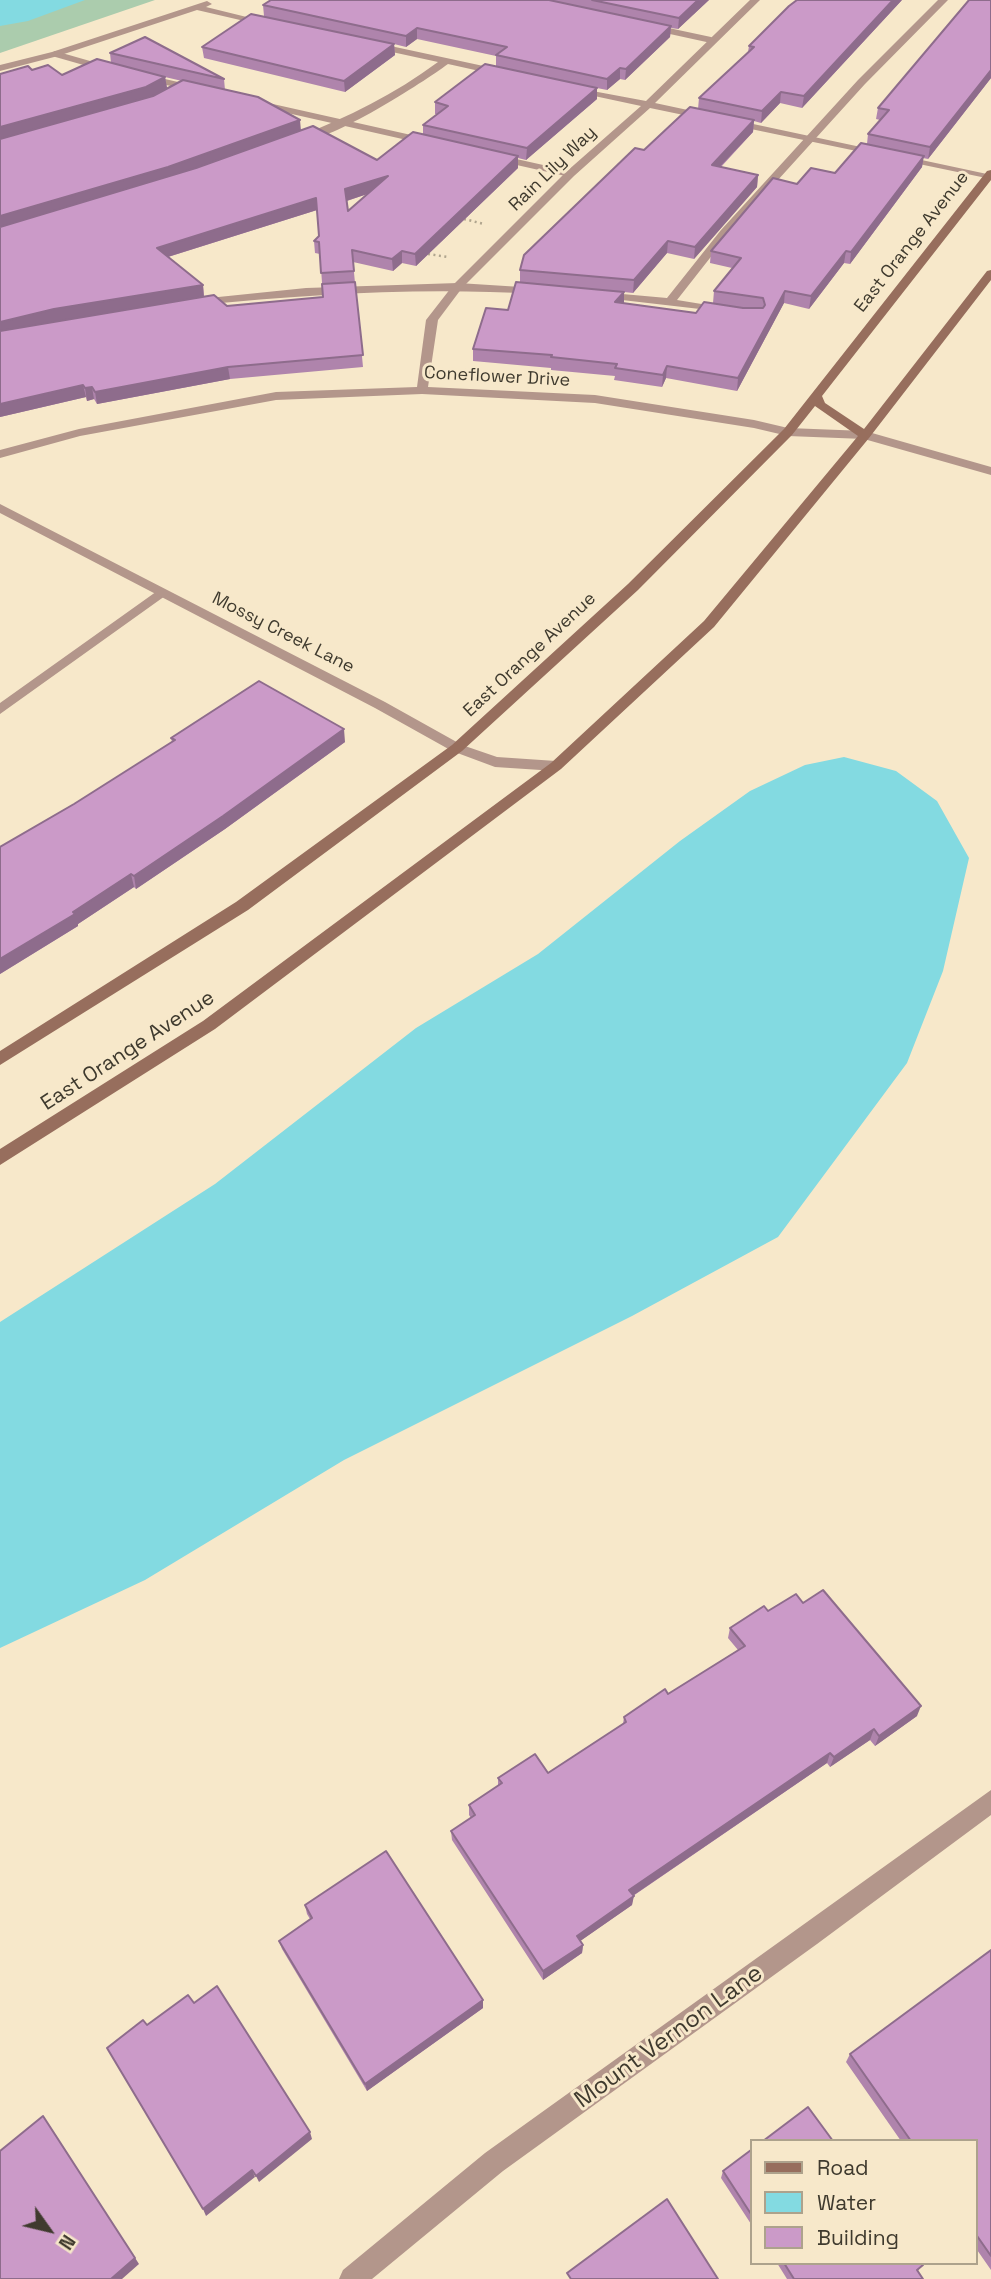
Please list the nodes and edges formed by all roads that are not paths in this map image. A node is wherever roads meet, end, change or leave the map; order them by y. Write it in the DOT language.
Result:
graph roads {
  1 [pos="217,0"];
  2 [pos="755,0"];
  3 [pos="943,0"];
  4 [pos="198,8"];
  5 [pos="284,26"];
  6 [pos="643,26"];
  7 [pos="712,40"];
  8 [pos="365,44"];
  9 [pos="55,54"];
  10 [pos="446,61"];
  11 [pos="0,68"];
  12 [pos="510,75"];
  13 [pos="182,86"];
  14 [pos="561,86"];
  15 [pos="172,92"];
  16 [pos="207,92"];
  17 [pos="242,100"];
  18 [pos="648,105"];
  19 [pos="346,122"];
  20 [pos="809,139"];
  21 [pos="293,142"];
  22 [pos="437,144"];
  23 [pos="478,153"];
  24 [pos="570,174"];
  25 [pos="989,175"];
  26 [pos="991,273"];
  27 [pos="458,286"];
  28 [pos="547,292"];
  29 [pos="588,295"];
  30 [pos="670,302"];
  31 [pos="190,303"];
  32 [pos="735,312"];
  33 [pos="422,390"];
  34 [pos="816,395"];
  35 [pos="788,432"];
  36 [pos="865,435"];
  37 [pos="0,454"];
  38 [pos="991,471"];
  39 [pos="0,508"];
  40 [pos="160,593"];
  41 [pos="0,710"];
  42 [pos="457,748"];
  43 [pos="556,766"];
  44 [pos="0,1059"];
  45 [pos="0,1158"];
  46 [pos="991,1801"];
  47 [pos="352,2279"];
  1 -- 4 [label="street"];
  2 -- 7 [label="street, Rain Lily Way"];
  3 -- 20 [label="street"];
  4 -- 5 [label="street"];
  4 -- 9 [label="street"];
  6 -- 7 [label="street"];
  7 -- 18 [label="street, Rain Lily Way"];
  8 -- 10 [label="street"];
  9 -- 11 [label="street"];
  9 -- 13 [label="street"];
  10 -- 12 [label="street"];
  10 -- 19 [label="street"];
  13 -- 15 [label="street"];
  13 -- 16 [label="street"];
  14 -- 18 [label="street"];
  17 -- 19 [label="street"];
  18 -- 20 [label="street"];
  18 -- 24 [label="street, Rain Lily Way"];
  19 -- 21 [label="street"];
  19 -- 22 [label="street"];
  20 -- 25 [label="street"];
  20 -- 30 [label="street"];
  23 -- 24 [label="street"];
  24 -- 27 [label="street, Rain Lily Way"];
  25 -- 34 [label="street, East Orange Avenue"];
  26 -- 36 [label="street, East Orange Avenue"];
  27 -- 28 [label="street"];
  27 -- 31 [label="street"];
  27 -- 33 [label="street, Rain Lily Way"];
  29 -- 30 [label="street"];
  30 -- 32 [label="street"];
  33 -- 35 [label="street, Coneflower Drive"];
  33 -- 37 [label="street, Coneflower Drive"];
  34 -- 35 [label="street, East Orange Avenue"];
  34 -- 36 [label="street"];
  35 -- 36 [label="street, Coneflower Drive"];
  35 -- 42 [label="street, East Orange Avenue"];
  36 -- 38 [label="street, Coneflower Drive"];
  36 -- 43 [label="street, East Orange Avenue"];
  39 -- 40 [label="street, Mossy Creek Lane"];
  40 -- 41 [label="street"];
  40 -- 42 [label="street, Mossy Creek Lane"];
  42 -- 43 [label="street, Mossy Creek Lane"];
  42 -- 44 [label="street, East Orange Avenue"];
  43 -- 45 [label="street, East Orange Avenue"];
  46 -- 47 [label="street, Mount Vernon Lane"];
}
